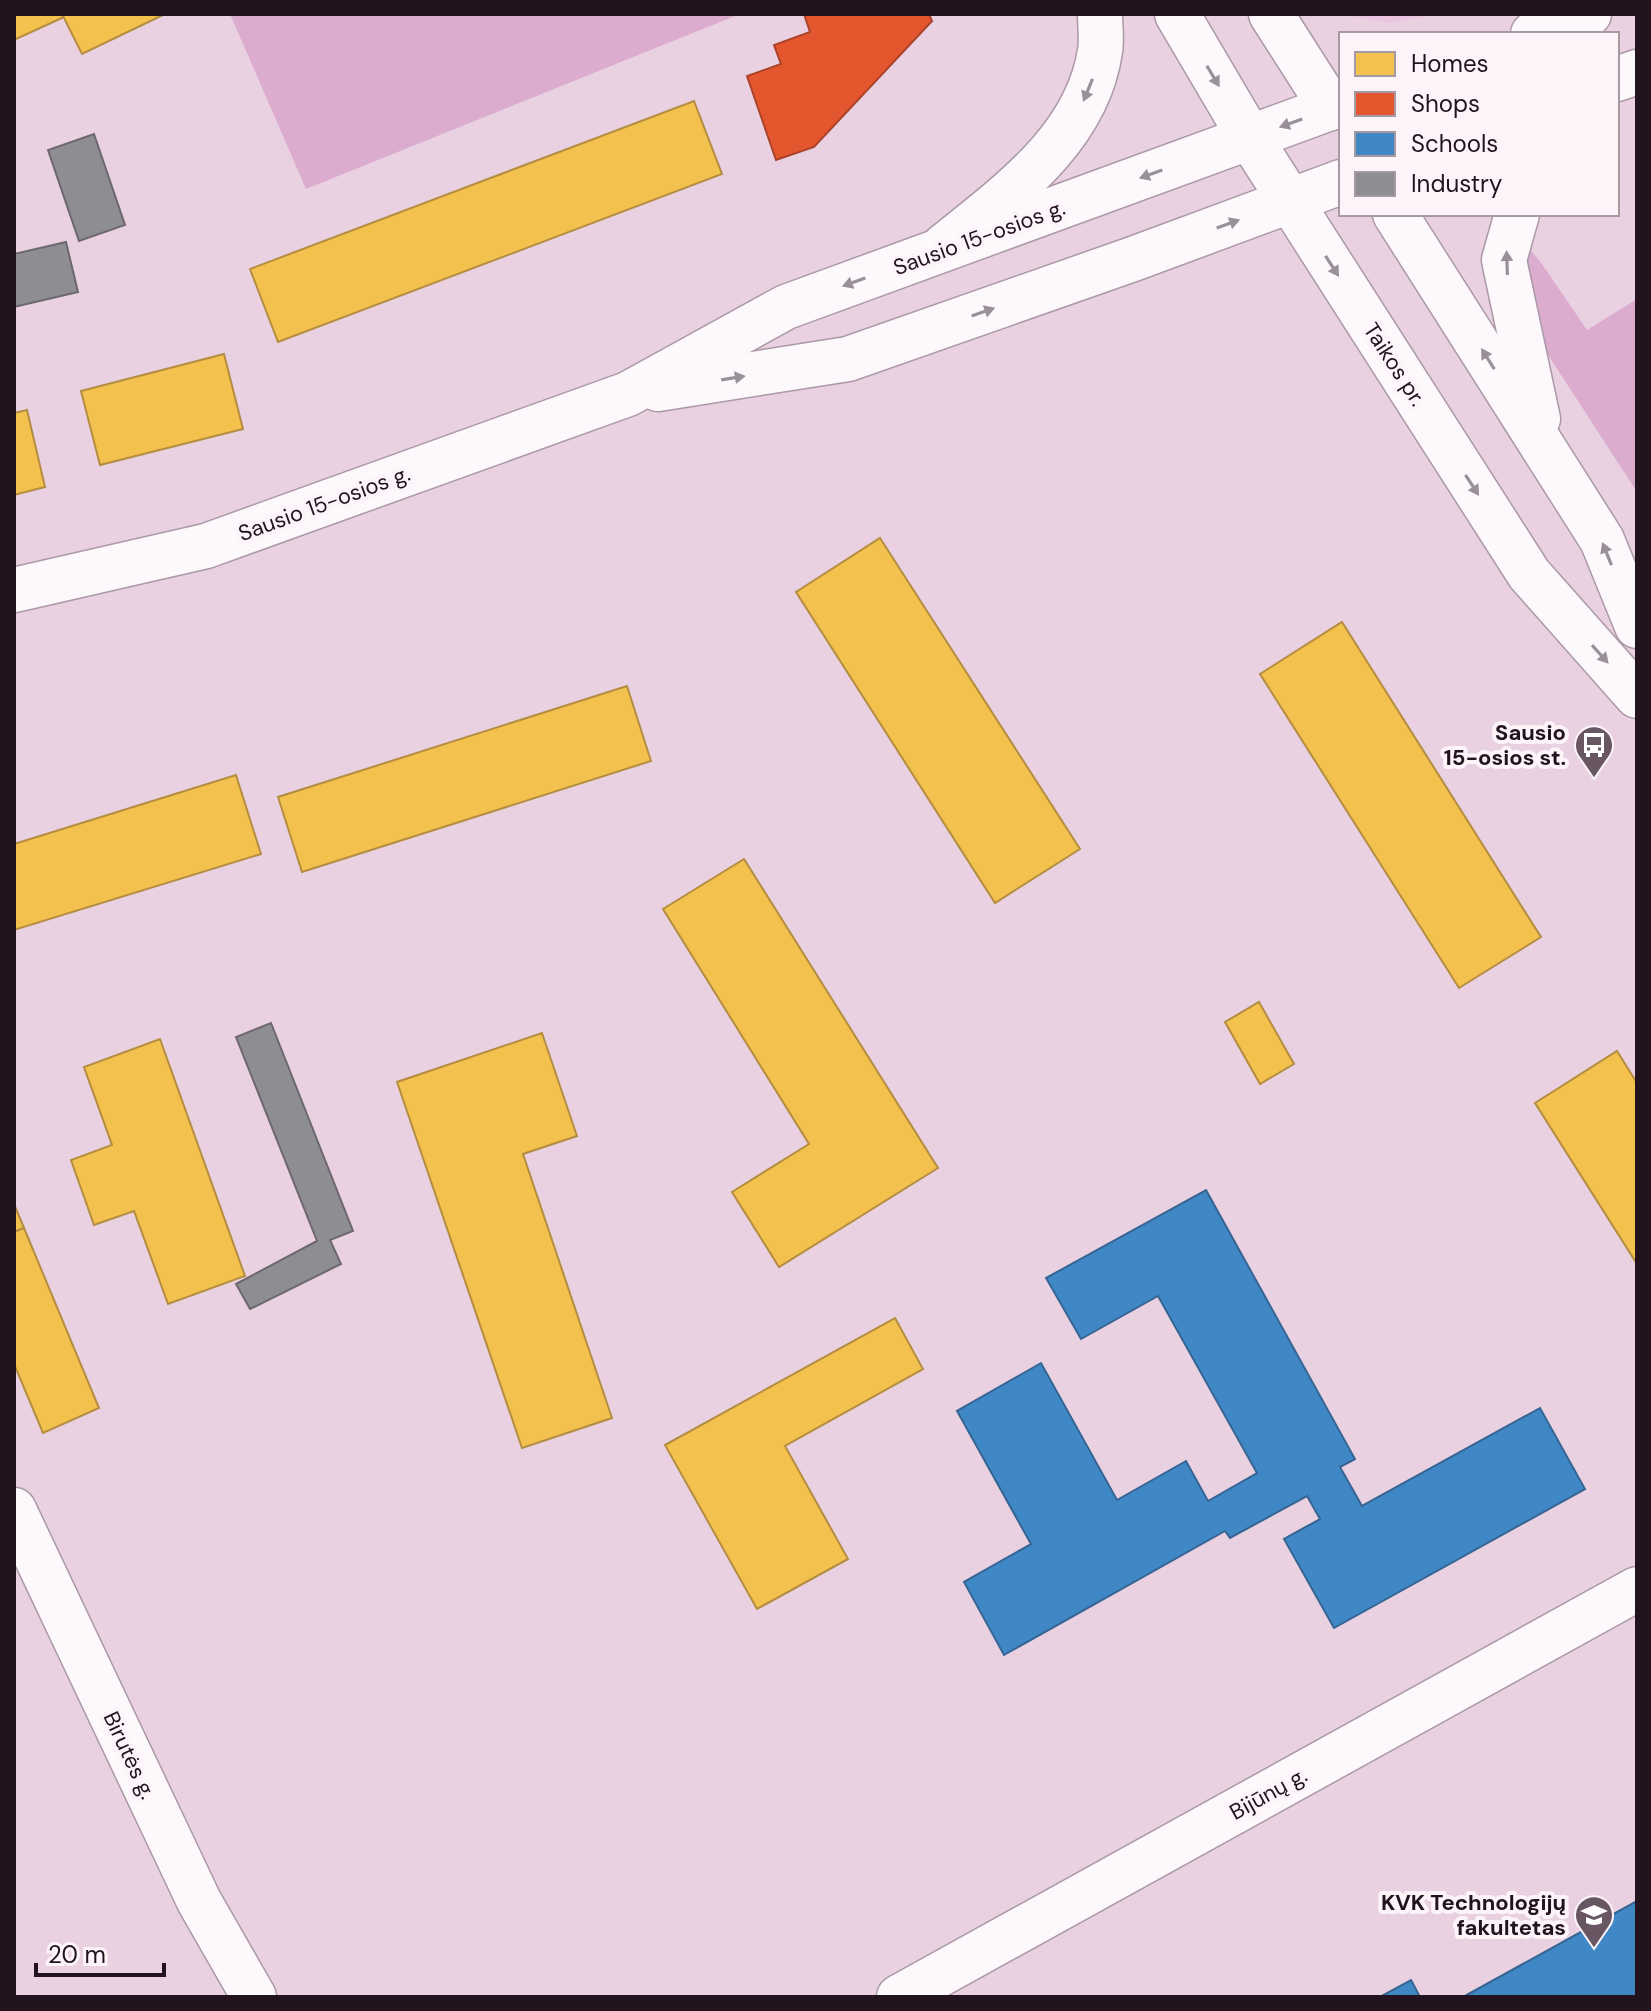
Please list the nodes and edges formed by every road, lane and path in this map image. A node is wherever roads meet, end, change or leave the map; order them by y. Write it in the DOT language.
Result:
graph roads {
  1 [pos="1100,14"];
  2 [pos="1177,14"];
  3 [pos="1271,14"];
  4 [pos="1589,14"];
  5 [pos="1539,32"];
  6 [pos="1338,113"];
  7 [pos="1250,138"];
  8 [pos="1339,183"];
  9 [pos="1290,200"];
  10 [pos="1396,216"];
  11 [pos="1516,216"];
  12 [pos="934,254"];
  13 [pos="628,394"];
  14 [pos="1545,449"];
  15 [pos="14,590"];
  16 [pos="1637,626"];
  17 [pos="1637,696"];
  18 [pos="14,1510"];
  19 [pos="1637,1589"];
  20 [pos="254,1997"];
  21 [pos="899,1997"];
  1 -- 12 [label="main road, one-way"];
  2 -- 7 [label="main road, Taikos pr., one-way"];
  3 -- 6 [label="main road"];
  4 -- 5 [label="main road"];
  6 -- 7 [label="main road, Sausio 15-osios g., one-way"];
  7 -- 9 [label="main road, Taikos pr."];
  7 -- 12 [label="main road, Sausio 15-osios g., one-way"];
  8 -- 9 [label="main road, Sausio 15-osios g."];
  13 -- 9 [label="main road, Sausio 15-osios g., one-way"];
  9 -- 17 [label="main road, Taikos pr., one-way"];
  14 -- 10 [label="main road, one-way"];
  14 -- 11 [label="main road, one-way"];
  12 -- 13 [label="main road, Sausio 15-osios g., one-way"];
  13 -- 15 [label="main road, Sausio 15-osios g."];
  16 -- 14 [label="main road, one-way"];
  18 -- 20 [label="main road, Birutės g."];
  19 -- 21 [label="main road, Bijūnų g."];
}
